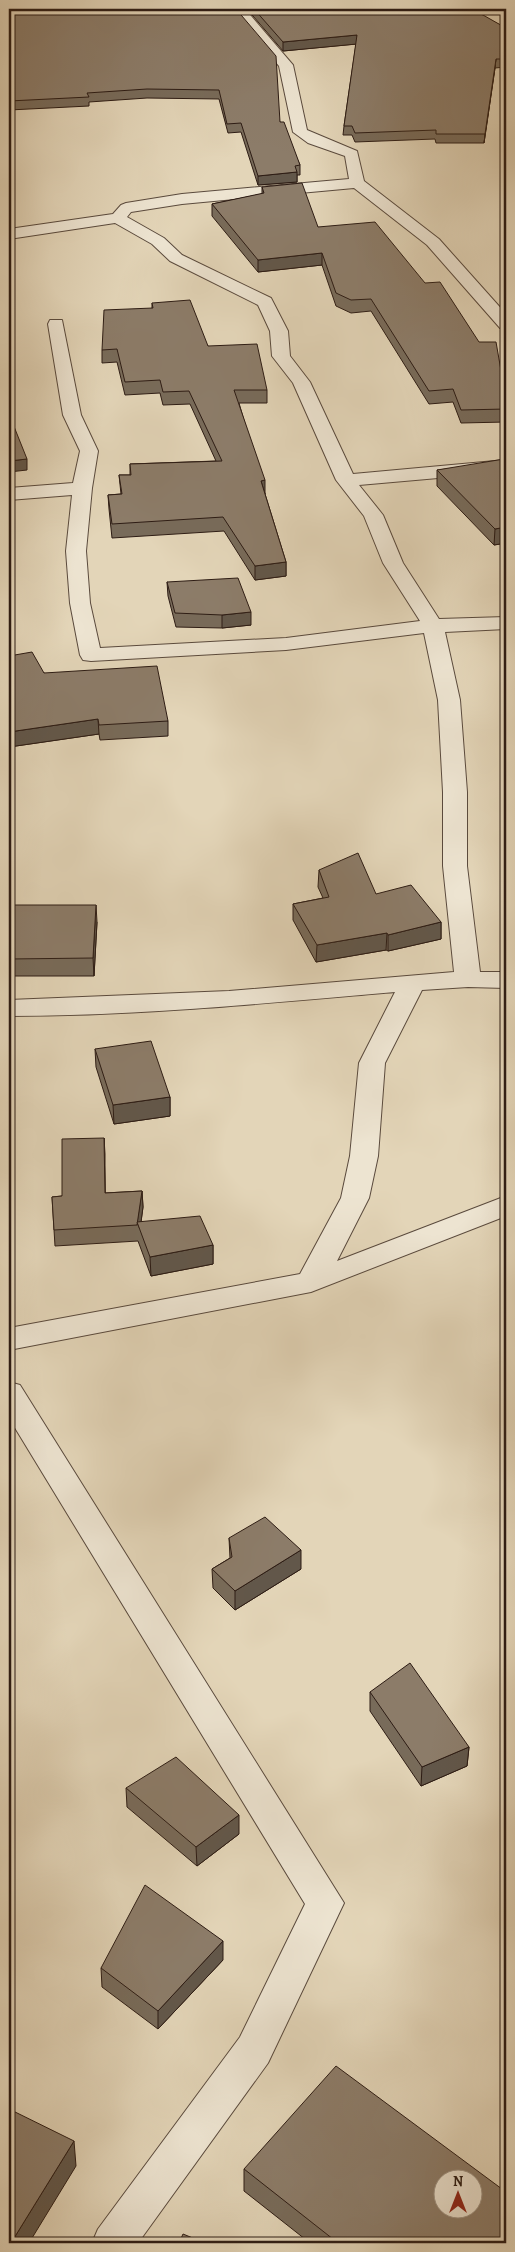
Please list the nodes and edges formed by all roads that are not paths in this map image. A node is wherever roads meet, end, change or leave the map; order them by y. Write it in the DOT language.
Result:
graph roads {
  1 [pos="238,9"];
  2 [pos="357,183"];
  3 [pos="118,218"];
  4 [pos="9,234"];
  5 [pos="56,324"];
  6 [pos="506,324"];
  7 [pos="506,466"];
  8 [pos="346,480"];
  9 [pos="82,488"];
  10 [pos="9,494"];
  11 [pos="506,623"];
  12 [pos="433,626"];
  13 [pos="468,979"];
  14 [pos="506,980"];
  15 [pos="413,982"];
  16 [pos="9,1008"];
  17 [pos="506,1205"];
  18 [pos="311,1282"];
  19 [pos="9,1339"];
  20 [pos="9,1392"];
  21 [pos="114,2243"];
  1 -- 2 [label="street"];
  2 -- 3 [label="street"];
  2 -- 6 [label="street"];
  3 -- 4 [label="street"];
  3 -- 8 [label="street"];
  5 -- 9 [label="street"];
  7 -- 8 [label="street"];
  8 -- 12 [label="street"];
  9 -- 10 [label="street"];
  9 -- 12 [label="street"];
  11 -- 12 [label="street"];
  12 -- 13 [label="street"];
  13 -- 14 [label="street"];
  13 -- 15 [label="street"];
  15 -- 16 [label="street"];
  15 -- 18 [label="street"];
  17 -- 18 [label="street"];
  18 -- 19 [label="street"];
  20 -- 21 [label="street"];
}
